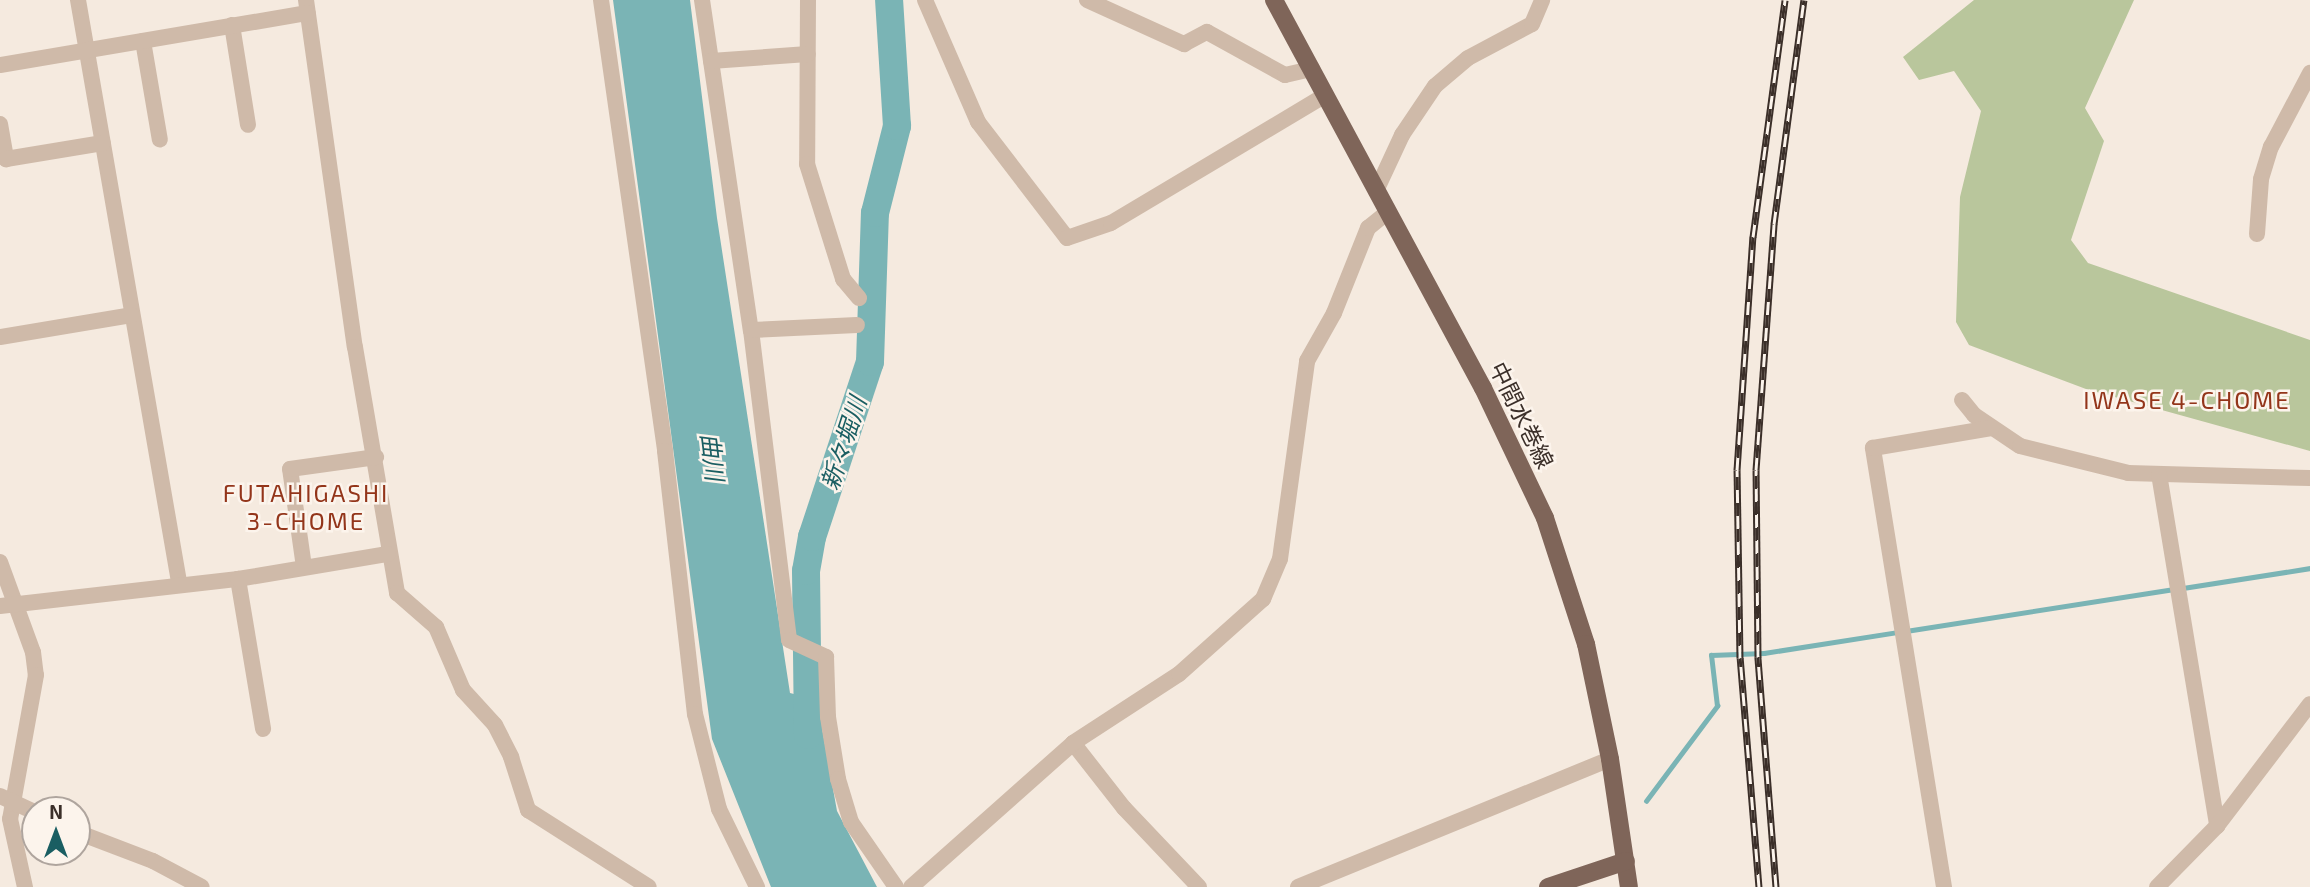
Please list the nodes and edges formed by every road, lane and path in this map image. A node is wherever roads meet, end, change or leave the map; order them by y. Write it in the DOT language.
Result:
graph roads {
  1 [pos="78,0"];
  2 [pos="601,0"];
  3 [pos="702,0"];
  4 [pos="808,0"];
  5 [pos="925,0"];
  6 [pos="1087,0"];
  7 [pos="1274,0"];
  8 [pos="1542,0"];
  9 [pos="307,7"];
  10 [pos="232,25"];
  11 [pos="143,41"];
  12 [pos="87,51"];
  13 [pos="808,54"];
  14 [pos="711,61"];
  15 [pos="0,65"];
  16 [pos="1312,69"];
  17 [pos="2310,74"];
  18 [pos="1326,95"];
  19 [pos="0,124"];
  20 [pos="248,125"];
  21 [pos="160,140"];
  22 [pos="103,143"];
  23 [pos="1376,191"];
  24 [pos="1388,212"];
  25 [pos="2257,234"];
  26 [pos="859,298"];
  27 [pos="131,315"];
  28 [pos="857,325"];
  29 [pos="751,330"];
  30 [pos="0,337"];
  31 [pos="1962,400"];
  32 [pos="1991,428"];
  33 [pos="376,457"];
  34 [pos="2159,474"];
  35 [pos="2310,478"];
  36 [pos="388,554"];
  37 [pos="0,562"];
  38 [pos="304,567"];
  39 [pos="239,579"];
  40 [pos="179,582"];
  41 [pos="8,605"];
  42 [pos="2310,704"];
  43 [pos="263,729"];
  44 [pos="1073,743"];
  45 [pos="1610,758"];
  46 [pos="7,799"];
  47 [pos="2217,826"];
  48 [pos="91,837"];
  49 [pos="1626,861"];
  50 [pos="25,887"];
  51 [pos="202,887"];
  52 [pos="649,887"];
  53 [pos="757,887"];
  54 [pos="897,887"];
  55 [pos="911,887"];
  56 [pos="1199,887"];
  57 [pos="1297,887"];
  58 [pos="1548,887"];
  59 [pos="1629,887"];
  60 [pos="1944,887"];
  61 [pos="2157,887"];
  1 -- 12 [label="street"];
  2 -- 53 [label="street"];
  3 -- 14 [label="street"];
  4 -- 13 [label="street"];
  5 -- 18 [label="street"];
  6 -- 16 [label="street"];
  7 -- 16 [label="main road, 中間水巻線"];
  8 -- 23 [label="street"];
  9 -- 10 [label="street"];
  9 -- 33 [label="street"];
  10 -- 11 [label="street"];
  10 -- 20 [label="street"];
  11 -- 12 [label="street"];
  11 -- 21 [label="street"];
  12 -- 15 [label="street"];
  12 -- 22 [label="street"];
  13 -- 14 [label="street"];
  13 -- 26 [label="street"];
  14 -- 29 [label="street"];
  16 -- 18 [label="main road, 中間水巻線"];
  17 -- 25 [label="street"];
  18 -- 23 [label="main road, 中間水巻線"];
  19 -- 22 [label="street"];
  22 -- 27 [label="street"];
  23 -- 24 [label="main road, 中間水巻線"];
  24 -- 44 [label="street"];
  24 -- 45 [label="main road, 中間水巻線"];
  27 -- 30 [label="street"];
  27 -- 40 [label="street"];
  28 -- 29 [label="street"];
  29 -- 54 [label="street"];
  31 -- 32 [label="street"];
  32 -- 34 [label="street"];
  32 -- 60 [label="street"];
  33 -- 36 [label="street"];
  33 -- 38 [label="street"];
  34 -- 35 [label="street"];
  34 -- 47 [label="street"];
  36 -- 38 [label="street"];
  36 -- 52 [label="street"];
  37 -- 41 [label="street"];
  38 -- 39 [label="street"];
  39 -- 40 [label="street"];
  39 -- 43 [label="street"];
  40 -- 41 [label="street"];
  41 -- 46 [label="street"];
  42 -- 47 [label="street"];
  44 -- 55 [label="street"];
  44 -- 56 [label="street"];
  45 -- 49 [label="main road, 中間水巻線"];
  45 -- 57 [label="street"];
  46 -- 50 [label="street"];
  47 -- 61 [label="street"];
  48 -- 51 [label="street"];
  49 -- 58 [label="main road"];
  49 -- 59 [label="main road, 中間水巻線"];
}
